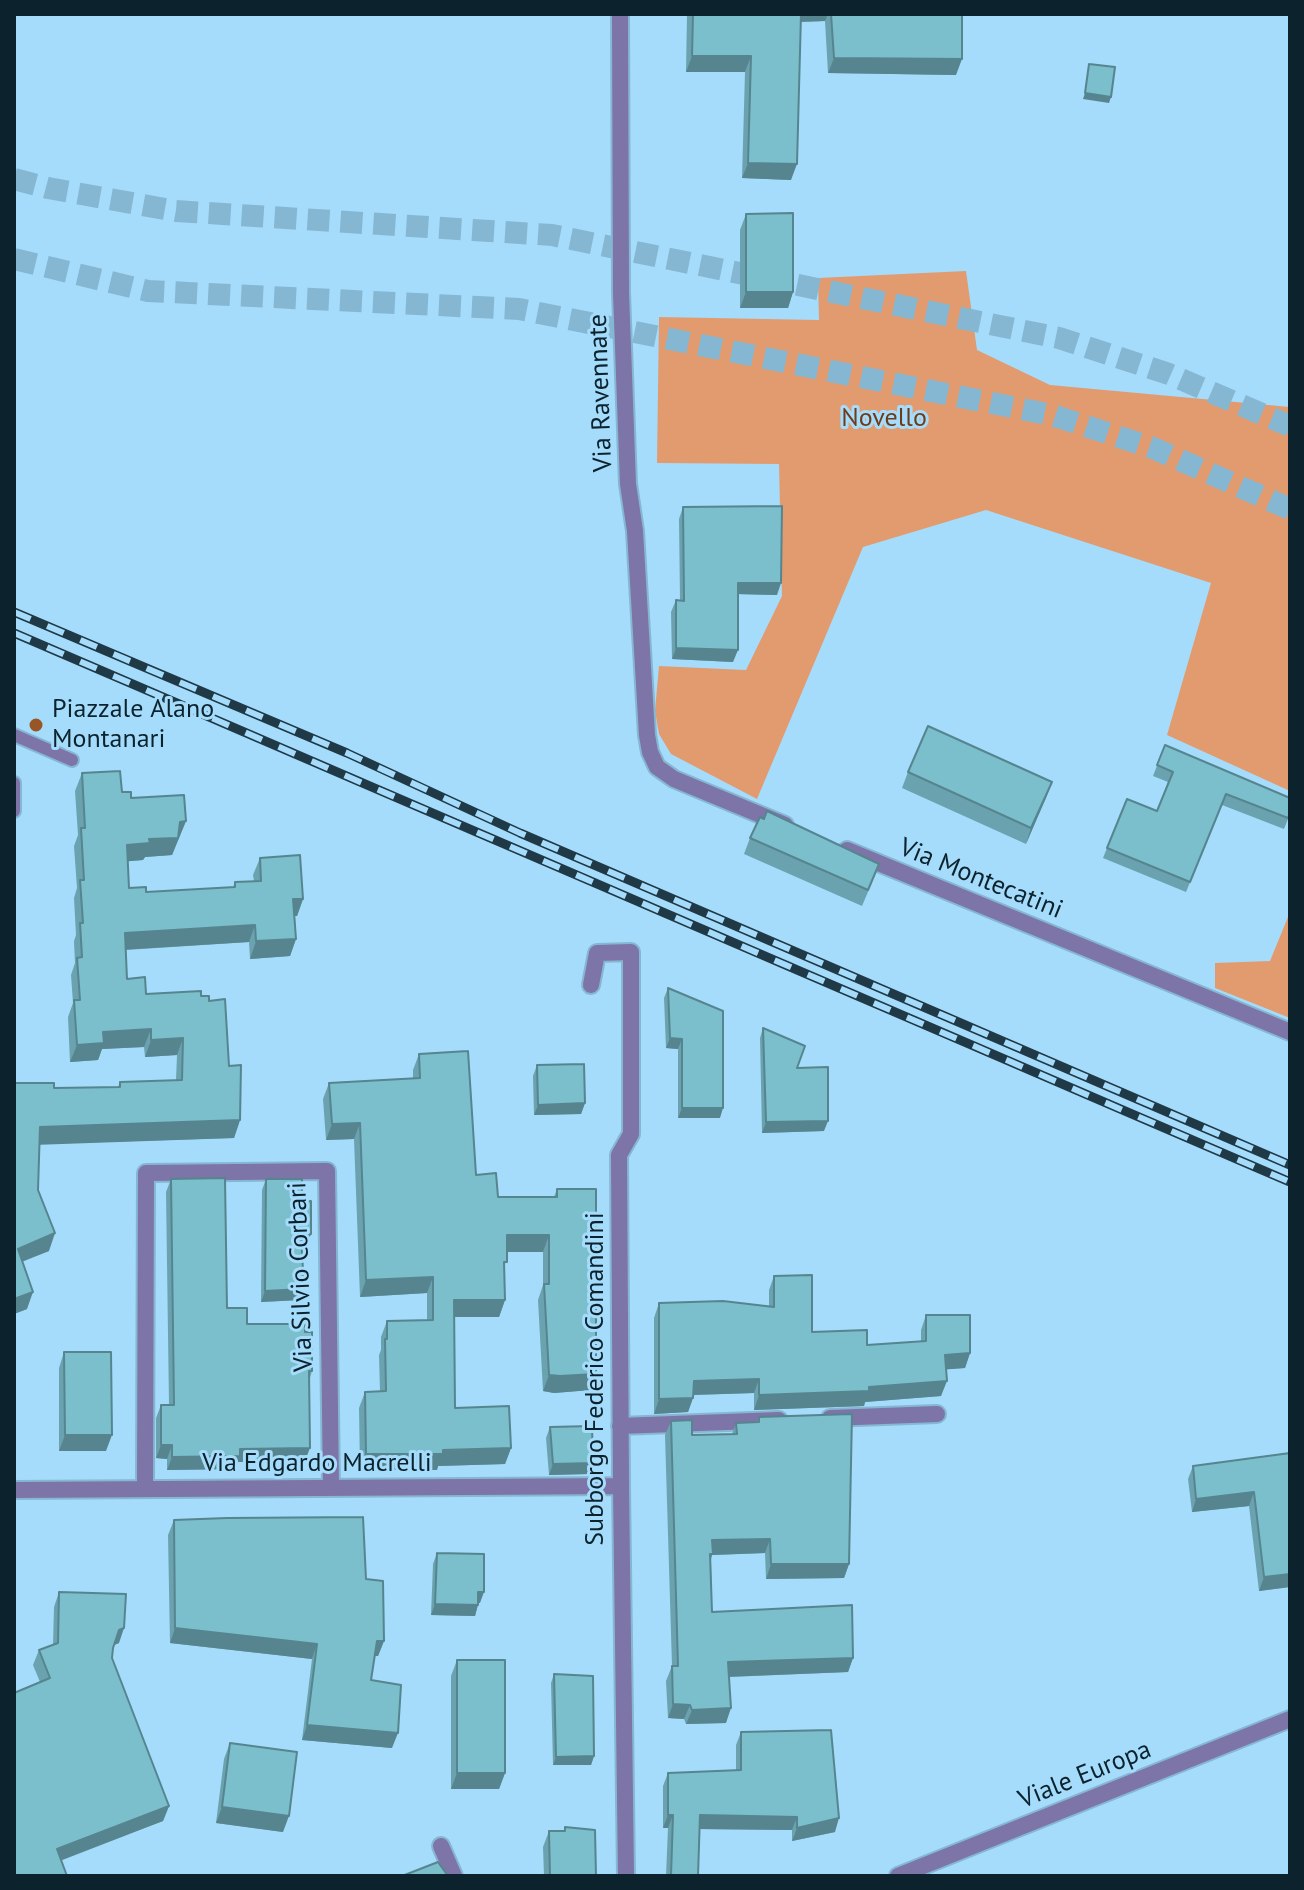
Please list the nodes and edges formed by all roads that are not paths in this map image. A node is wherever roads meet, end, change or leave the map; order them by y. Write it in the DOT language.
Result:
graph roads {
  1 [pos="620,14"];
  2 [pos="14,735"];
  3 [pos="72,760"];
  4 [pos="14,783"];
  5 [pos="14,811"];
  6 [pos="807,834"];
  7 [pos="836,846"];
  8 [pos="591,985"];
  9 [pos="1290,1032"];
  10 [pos="937,1414"];
  11 [pos="620,1426"];
  12 [pos="621,1486"];
  13 [pos="331,1488"];
  14 [pos="145,1489"];
  15 [pos="14,1490"];
  16 [pos="1290,1719"];
  17 [pos="441,1846"];
  18 [pos="454,1876"];
  19 [pos="626,1876"];
  20 [pos="898,1876"];
  1 -- 6 [label="street, Via Ravennate"];
  2 -- 3 [label="lane"];
  4 -- 5 [label="lane"];
  7 -- 9 [label="street, Via Montecatini"];
  8 -- 11 [label="street, Subborgo Federico Comandini"];
  10 -- 11 [label="street"];
  11 -- 12 [label="street, Subborgo Federico Comandini"];
  12 -- 13 [label="street, Via Edgardo Macrelli"];
  12 -- 19 [label="street, Subborgo Federico Comandini"];
  13 -- 14 [label="street, Via Edgardo Macrelli"];
  13 -- 14 [label="street, Via Silvio Corbari"];
  14 -- 15 [label="street, Via Edgardo Macrelli"];
  16 -- 20 [label="street, Viale Europa"];
  17 -- 18 [label="street"];
}
